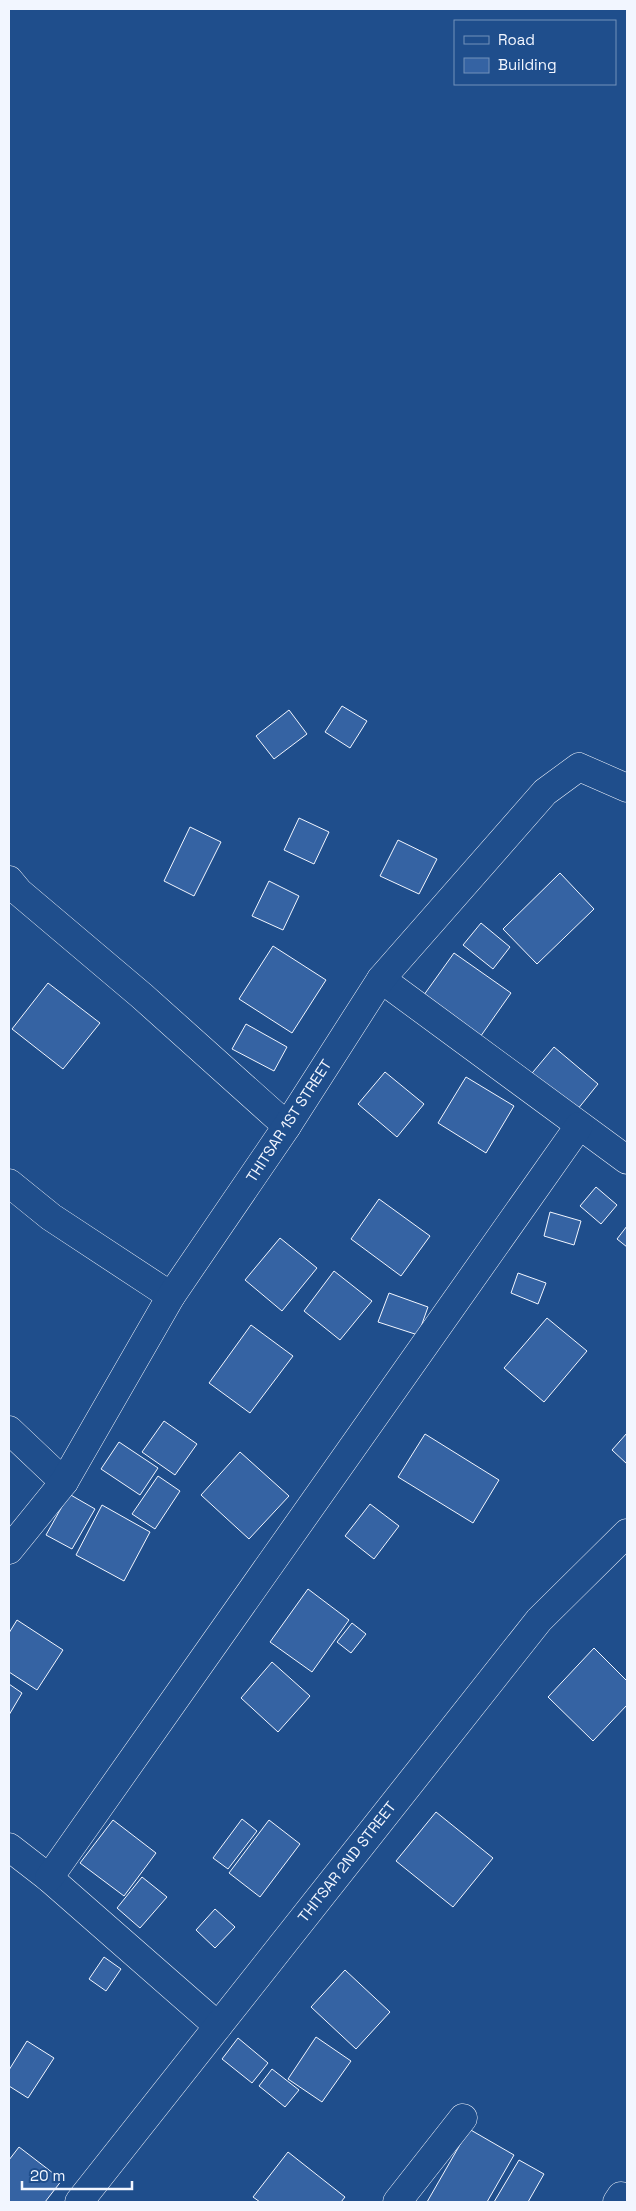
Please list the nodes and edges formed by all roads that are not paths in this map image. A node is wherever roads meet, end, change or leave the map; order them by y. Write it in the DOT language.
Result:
graph roads {
  1 [pos="627,788"];
  2 [pos="9,880"];
  3 [pos="381,979"];
  4 [pos="286,1126"];
  5 [pos="579,1126"];
  6 [pos="627,1160"];
  7 [pos="9,1182"];
  8 [pos="171,1296"];
  9 [pos="9,1430"];
  10 [pos="64,1482"];
  11 [pos="627,1533"];
  12 [pos="9,1550"];
  13 [pos="9,1846"];
  14 [pos="49,1878"];
  15 [pos="218,2026"];
  16 [pos="463,2118"];
  17 [pos="79,2202"];
  18 [pos="397,2202"];
  1 -- 3 [label="street, THITSAR 1ST STREET"];
  2 -- 4 [label="street"];
  3 -- 4 [label="street, THITSAR 1ST STREET"];
  3 -- 5 [label="street"];
  4 -- 8 [label="street, THITSAR 1ST STREET"];
  5 -- 6 [label="street"];
  5 -- 14 [label="street"];
  7 -- 8 [label="street"];
  8 -- 10 [label="street, THITSAR 1ST STREET"];
  9 -- 10 [label="street"];
  10 -- 12 [label="street, THITSAR 1ST STREET"];
  11 -- 15 [label="street, THITSAR 2ND STREET"];
  13 -- 14 [label="street"];
  14 -- 15 [label="street"];
  15 -- 17 [label="street, THITSAR 2ND STREET"];
  16 -- 18 [label="street"];
}
